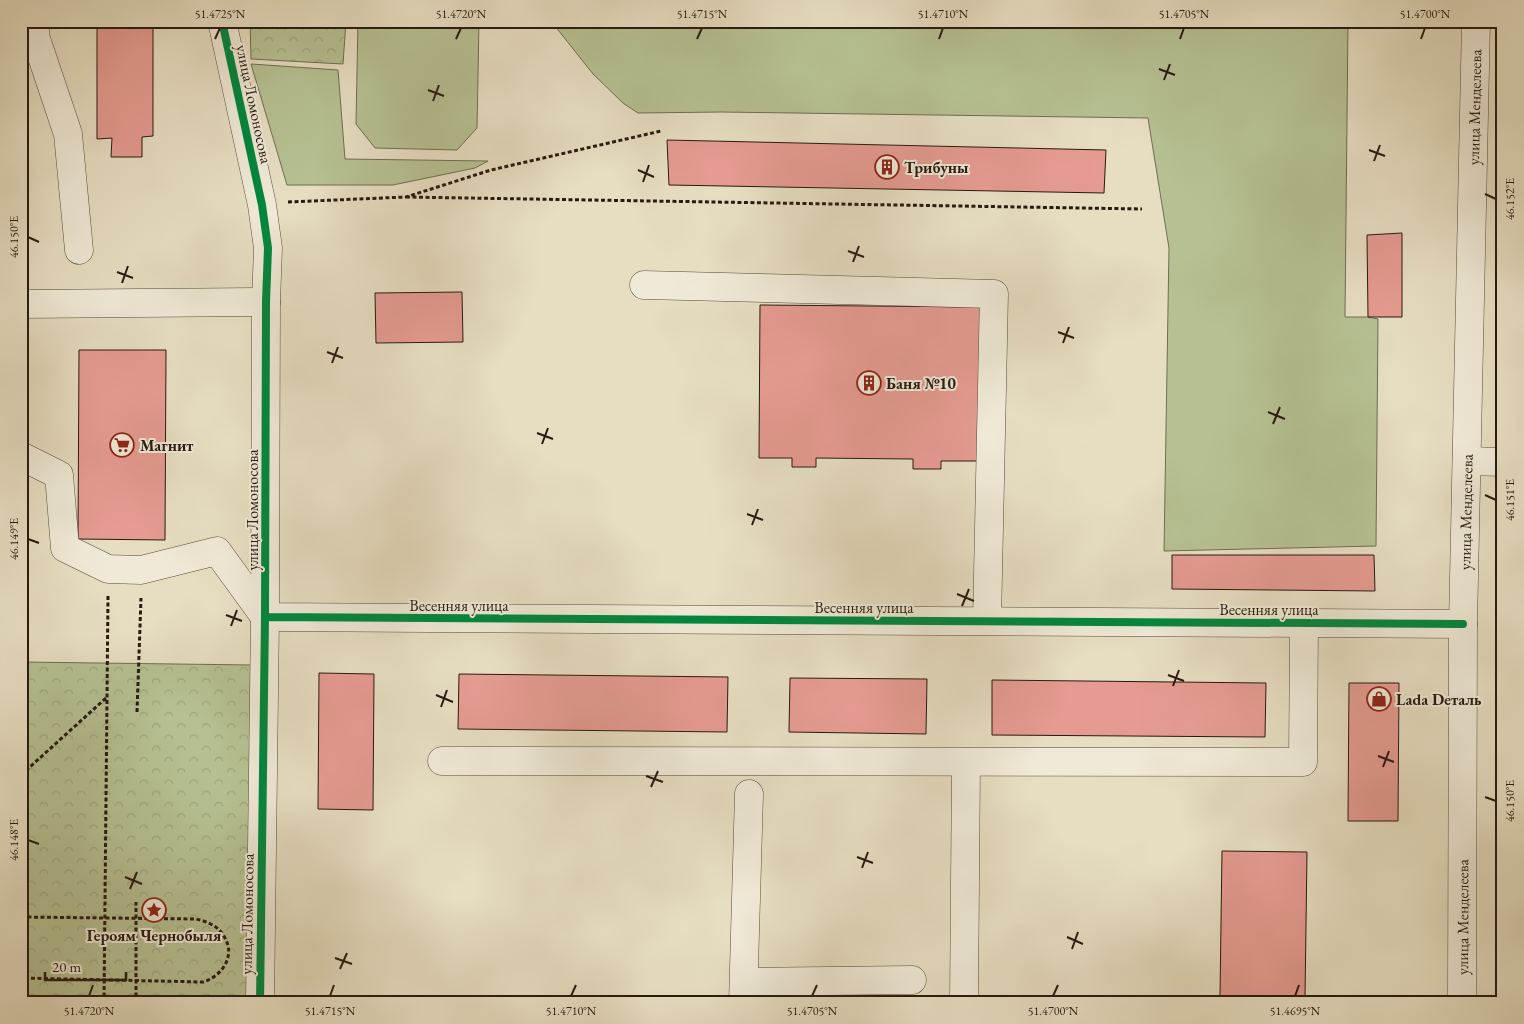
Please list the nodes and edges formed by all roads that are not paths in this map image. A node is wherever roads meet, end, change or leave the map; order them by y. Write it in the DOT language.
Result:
graph roads {
  1 [pos="35,21"];
  2 [pos="222,21"];
  3 [pos="1476,21"];
  4 [pos="79,250"];
  5 [pos="644,285"];
  6 [pos="266,302"];
  7 [pos="21,304"];
  8 [pos="21,456"];
  9 [pos="1467,461"];
  10 [pos="1503,462"];
  11 [pos="265,617"];
  12 [pos="987,621"];
  13 [pos="1304,623"];
  14 [pos="1463,624"];
  15 [pos="442,761"];
  16 [pos="966,762"];
  17 [pos="749,794"];
  18 [pos="912,980"];
  19 [pos="744,992"];
  20 [pos="260,1003"];
  21 [pos="964,1003"];
  22 [pos="1462,1003"];
  1 -- 4 [label="street"];
  2 -- 6 [label="street, улица Ломоносова"];
  3 -- 9 [label="street, улица Менделеева"];
  5 -- 12 [label="street"];
  6 -- 7 [label="street"];
  6 -- 11 [label="street, улица Ломоносова"];
  8 -- 11 [label="street"];
  9 -- 10 [label="street"];
  9 -- 14 [label="street, улица Менделеева"];
  11 -- 12 [label="street, Весенняя улица"];
  11 -- 20 [label="street, улица Ломоносова"];
  12 -- 13 [label="street, Весенняя улица"];
  13 -- 14 [label="street, Весенняя улица"];
  13 -- 16 [label="street"];
  14 -- 22 [label="street, улица Менделеева"];
  15 -- 16 [label="street"];
  16 -- 21 [label="street"];
  17 -- 19 [label="street"];
  18 -- 19 [label="street"];
}
